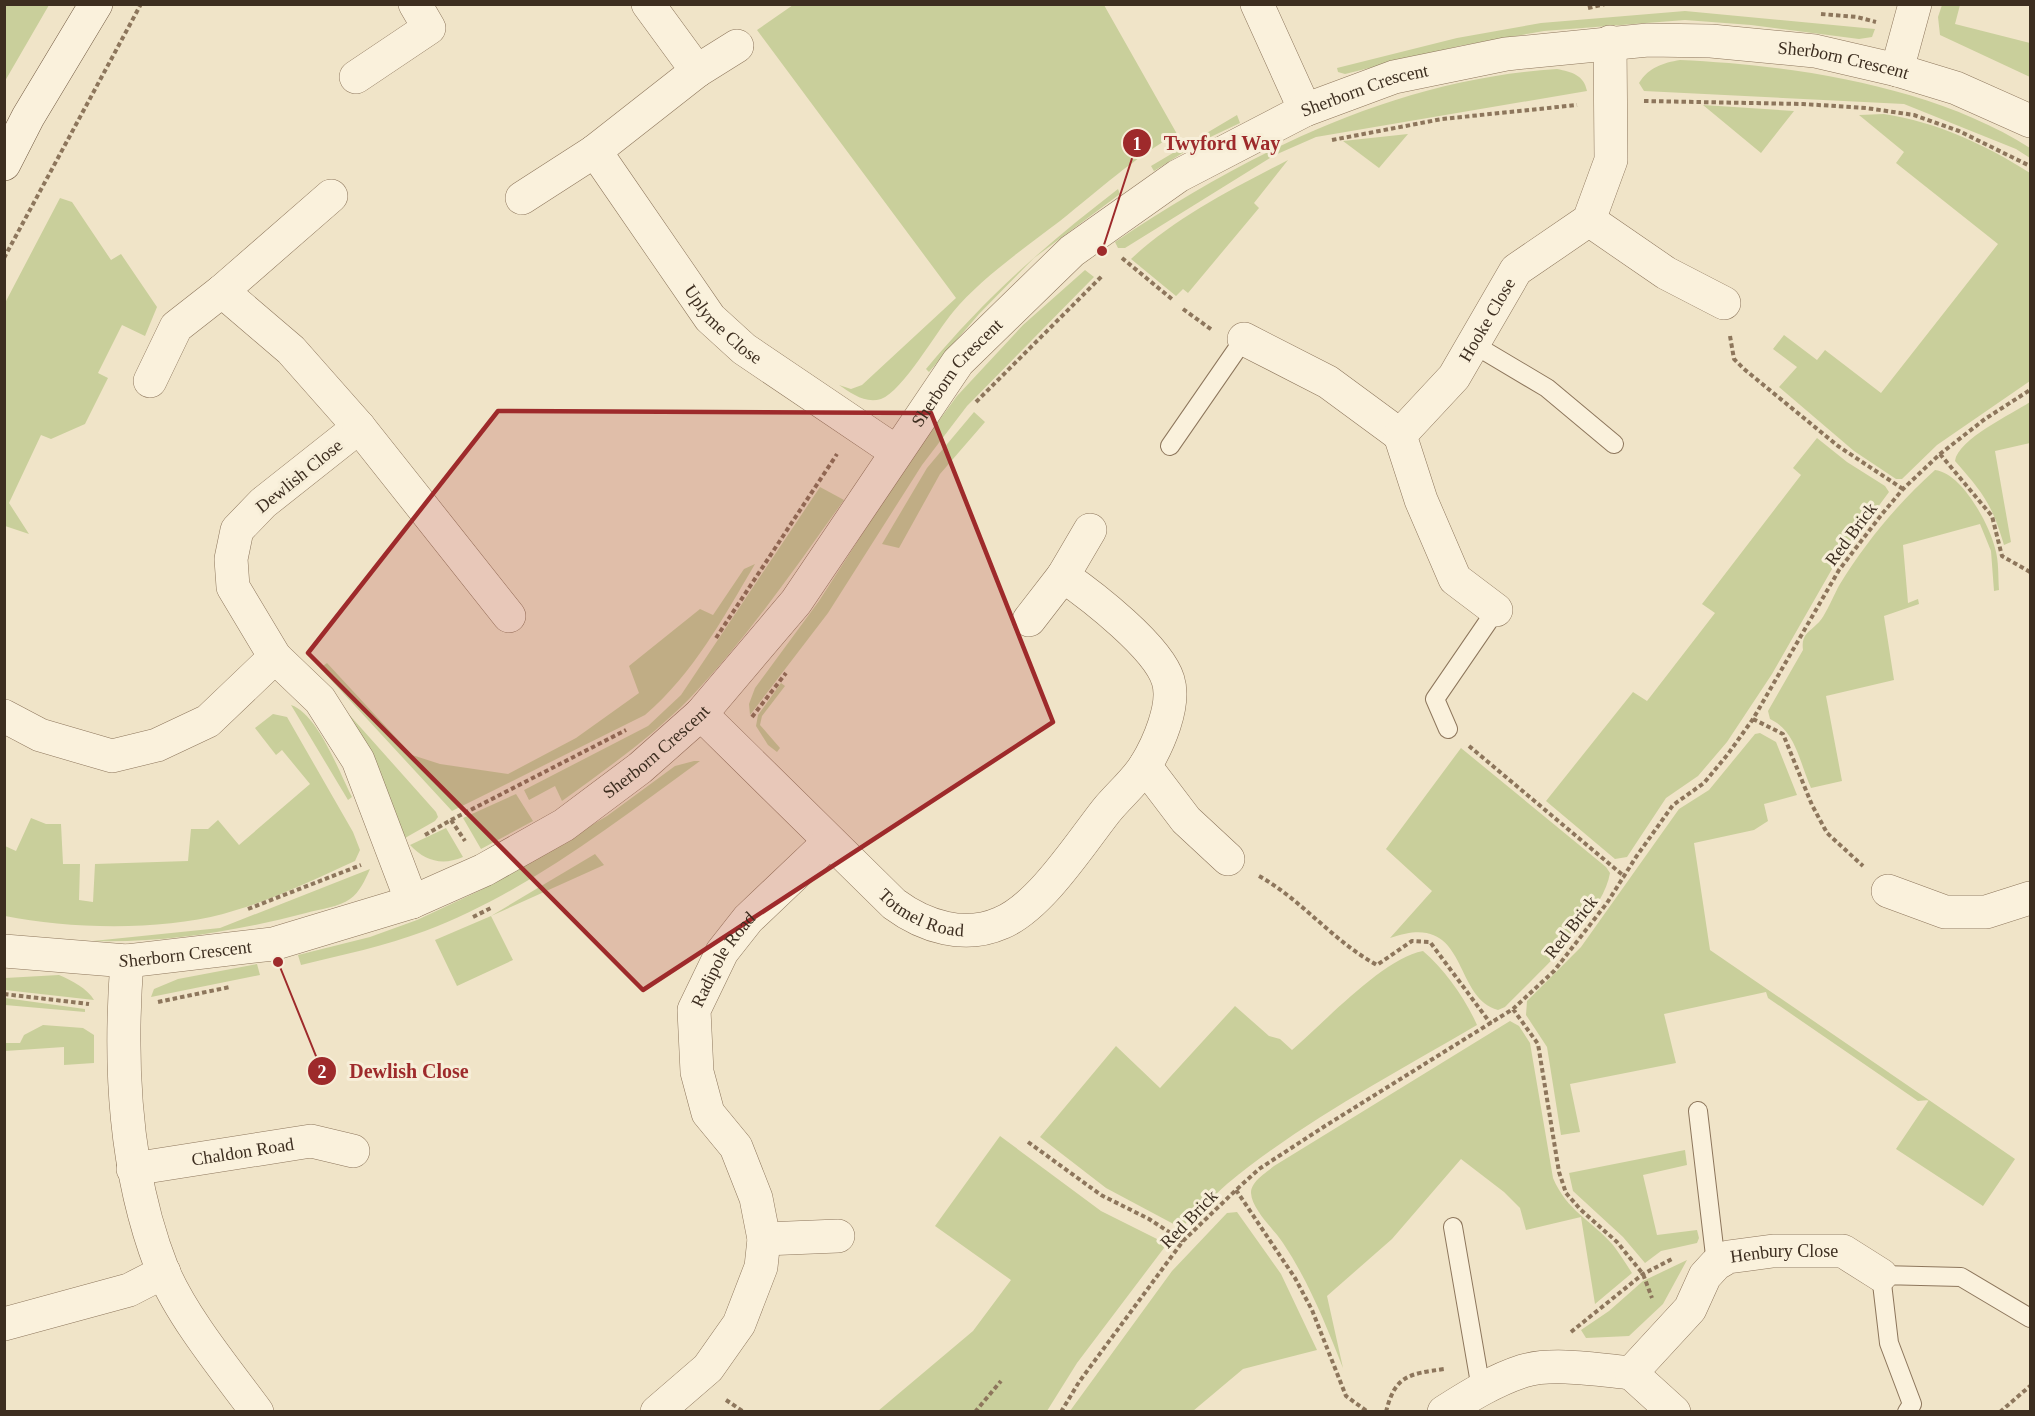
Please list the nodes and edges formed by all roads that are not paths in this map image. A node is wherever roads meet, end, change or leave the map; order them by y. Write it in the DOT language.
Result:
graph roads {
  1 [pos="96,4"];
  2 [pos="415,4"];
  3 [pos="648,4"];
  4 [pos="1257,4"];
  5 [pos="1915,4"];
  6 [pos="1610,42"];
  7 [pos="737,46"];
  8 [pos="1897,70"];
  9 [pos="697,71"];
  10 [pos="356,77"];
  11 [pos="1305,110"];
  12 [pos="2031,121"];
  13 [pos="595,151"];
  14 [pos="4,164"];
  15 [pos="331,196"];
  16 [pos="522,198"];
  17 [pos="1589,220"];
  18 [pos="222,291"];
  19 [pos="1724,303"];
  20 [pos="1244,339"];
  21 [pos="1473,344"];
  22 [pos="150,381"];
  23 [pos="359,427"];
  24 [pos="1400,435"];
  25 [pos="1614,444"];
  26 [pos="1170,446"];
  27 [pos="895,451"];
  28 [pos="1090,530"];
  29 [pos="1062,576"];
  30 [pos="1496,610"];
  31 [pos="509,616"];
  32 [pos="1029,620"];
  33 [pos="275,657"];
  34 [pos="701,714"];
  35 [pos="4,716"];
  36 [pos="1448,729"];
  37 [pos="1145,766"];
  38 [pos="829,842"];
  39 [pos="1228,859"];
  40 [pos="1888,891"];
  41 [pos="2031,898"];
  42 [pos="412,902"];
  43 [pos="4,951"];
  44 [pos="127,961"];
  45 [pos="1698,1111"];
  46 [pos="353,1151"];
  47 [pos="133,1169"];
  48 [pos="1453,1227"];
  49 [pos="838,1236"];
  50 [pos="764,1239"];
  51 [pos="1716,1264"];
  52 [pos="164,1272"];
  53 [pos="1881,1275"];
  54 [pos="2031,1318"];
  55 [pos="4,1324"];
  56 [pos="1630,1373"];
  57 [pos="1481,1389"];
  58 [pos="257,1412"];
  59 [pos="657,1412"];
  60 [pos="1444,1412"];
  61 [pos="1674,1412"];
  62 [pos="1907,1412"];
  1 -- 14 [label="street"];
  2 -- 10 [label="street"];
  3 -- 9 [label="street"];
  4 -- 11 [label="street"];
  5 -- 8 [label="street"];
  6 -- 8 [label="street, Sherborn Crescent"];
  6 -- 11 [label="street, Sherborn Crescent"];
  6 -- 17 [label="street"];
  7 -- 9 [label="street"];
  8 -- 12 [label="street, Sherborn Crescent"];
  9 -- 13 [label="street"];
  11 -- 27 [label="street, Sherborn Crescent"];
  13 -- 16 [label="street"];
  13 -- 27 [label="street, Uplyme Close"];
  15 -- 18 [label="street"];
  17 -- 19 [label="street"];
  17 -- 21 [label="street, Hooke Close"];
  18 -- 22 [label="street"];
  18 -- 23 [label="street, Dewlish Close"];
  20 -- 24 [label="street"];
  20 -- 26 [label="lane"];
  21 -- 24 [label="street, Hooke Close"];
  21 -- 25 [label="lane"];
  23 -- 31 [label="street, Dewlish Close"];
  23 -- 33 [label="street, Dewlish Close"];
  24 -- 30 [label="street"];
  27 -- 34 [label="street, Sherborn Crescent"];
  28 -- 29 [label="street"];
  29 -- 32 [label="street"];
  29 -- 37 [label="street, Totmel Road"];
  30 -- 36 [label="lane"];
  33 -- 35 [label="street"];
  33 -- 42 [label="street, Dewlish Close"];
  34 -- 38 [label="street, Totmel Road"];
  34 -- 42 [label="street, Sherborn Crescent"];
  37 -- 38 [label="street, Totmel Road"];
  37 -- 39 [label="street"];
  38 -- 50 [label="street, Radipole Road"];
  40 -- 41 [label="street"];
  42 -- 44 [label="street, Sherborn Crescent"];
  43 -- 44 [label="street, Sherborn Crescent"];
  44 -- 47 [label="street"];
  45 -- 51 [label="lane"];
  46 -- 47 [label="street, Chaldon Road"];
  47 -- 52 [label="street"];
  48 -- 57 [label="lane"];
  49 -- 50 [label="street"];
  50 -- 59 [label="street, Radipole Road"];
  51 -- 53 [label="street, Henbury Close"];
  51 -- 56 [label="street, Henbury Close"];
  52 -- 55 [label="street"];
  52 -- 58 [label="street"];
  53 -- 54 [label="lane"];
  53 -- 62 [label="lane"];
  56 -- 57 [label="street"];
  56 -- 61 [label="street"];
  57 -- 60 [label="street"];
}
